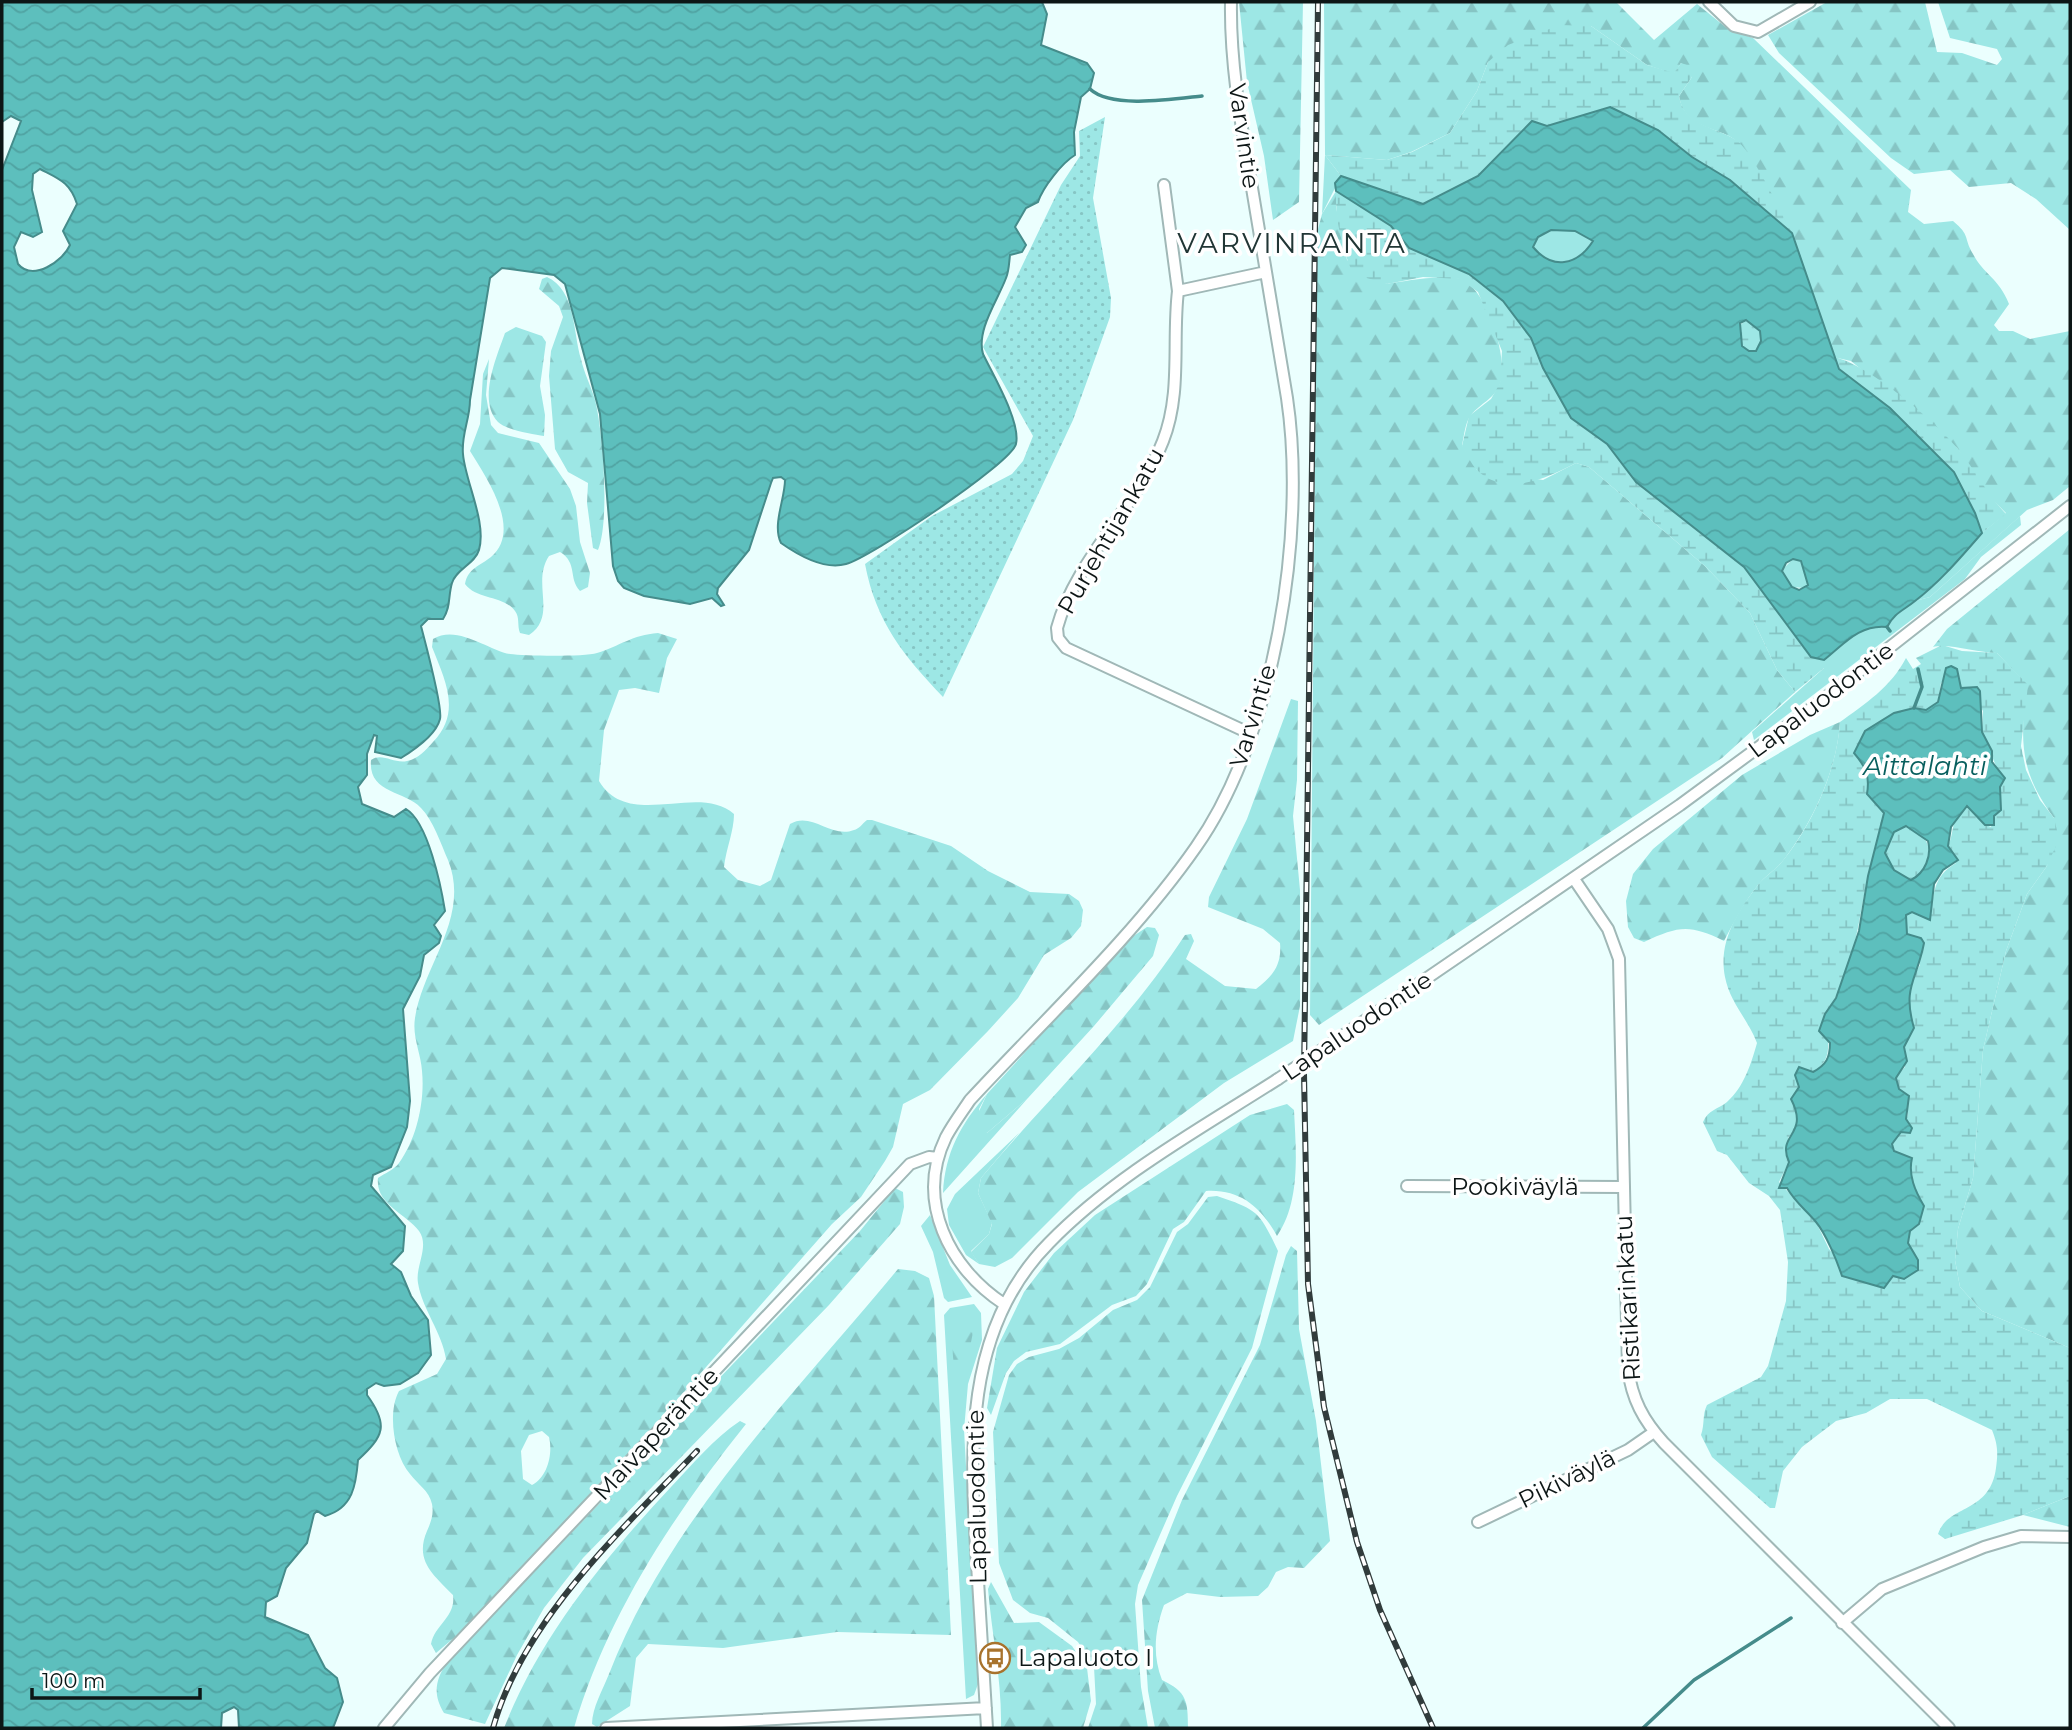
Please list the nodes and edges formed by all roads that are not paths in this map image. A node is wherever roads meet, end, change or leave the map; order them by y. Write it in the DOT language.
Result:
graph roads {
  1 [pos="1231,2"];
  2 [pos="1709,2"];
  3 [pos="1810,2"];
  4 [pos="1164,185"];
  5 [pos="1266,272"];
  6 [pos="1178,291"];
  7 [pos="2070,506"];
  8 [pos="1251,734"];
  9 [pos="1574,879"];
  10 [pos="938,1158"];
  11 [pos="1408,1186"];
  12 [pos="1623,1187"];
  13 [pos="1004,1304"];
  14 [pos="1654,1432"];
  15 [pos="1478,1522"];
  16 [pos="2070,1537"];
  17 [pos="1842,1623"];
  18 [pos="986,1709"];
  19 [pos="781,1723"];
  20 [pos="384,1728"];
  21 [pos="610,1728"];
  22 [pos="987,1728"];
  23 [pos="1949,1728"];
  1 -- 5 [label="street, Varvintie"];
  2 -- 3 [label="street"];
  4 -- 6 [label="street, Purjehtijankatu"];
  5 -- 6 [label="street"];
  5 -- 8 [label="street, Varvintie"];
  6 -- 8 [label="street, Purjehtijankatu"];
  7 -- 9 [label="street, Lapaluodontie"];
  8 -- 10 [label="street, Varvintie"];
  9 -- 12 [label="street, Ristikarinkatu"];
  9 -- 13 [label="street, Lapaluodontie, bridge"];
  10 -- 13 [label="street, Varvintie"];
  10 -- 20 [label="street, Maivaperäntie"];
  11 -- 12 [label="street, Pookiväylä"];
  12 -- 14 [label="street, Ristikarinkatu"];
  13 -- 18 [label="street, Lapaluodontie"];
  14 -- 15 [label="street, Pikiväylä"];
  14 -- 17 [label="street, Ristikarinkatu"];
  16 -- 17 [label="street"];
  17 -- 23 [label="street, Ristikarinkatu"];
  18 -- 19 [label="street"];
  18 -- 22 [label="street, Lapaluodontie"];
  19 -- 21 [label="street"];
}
